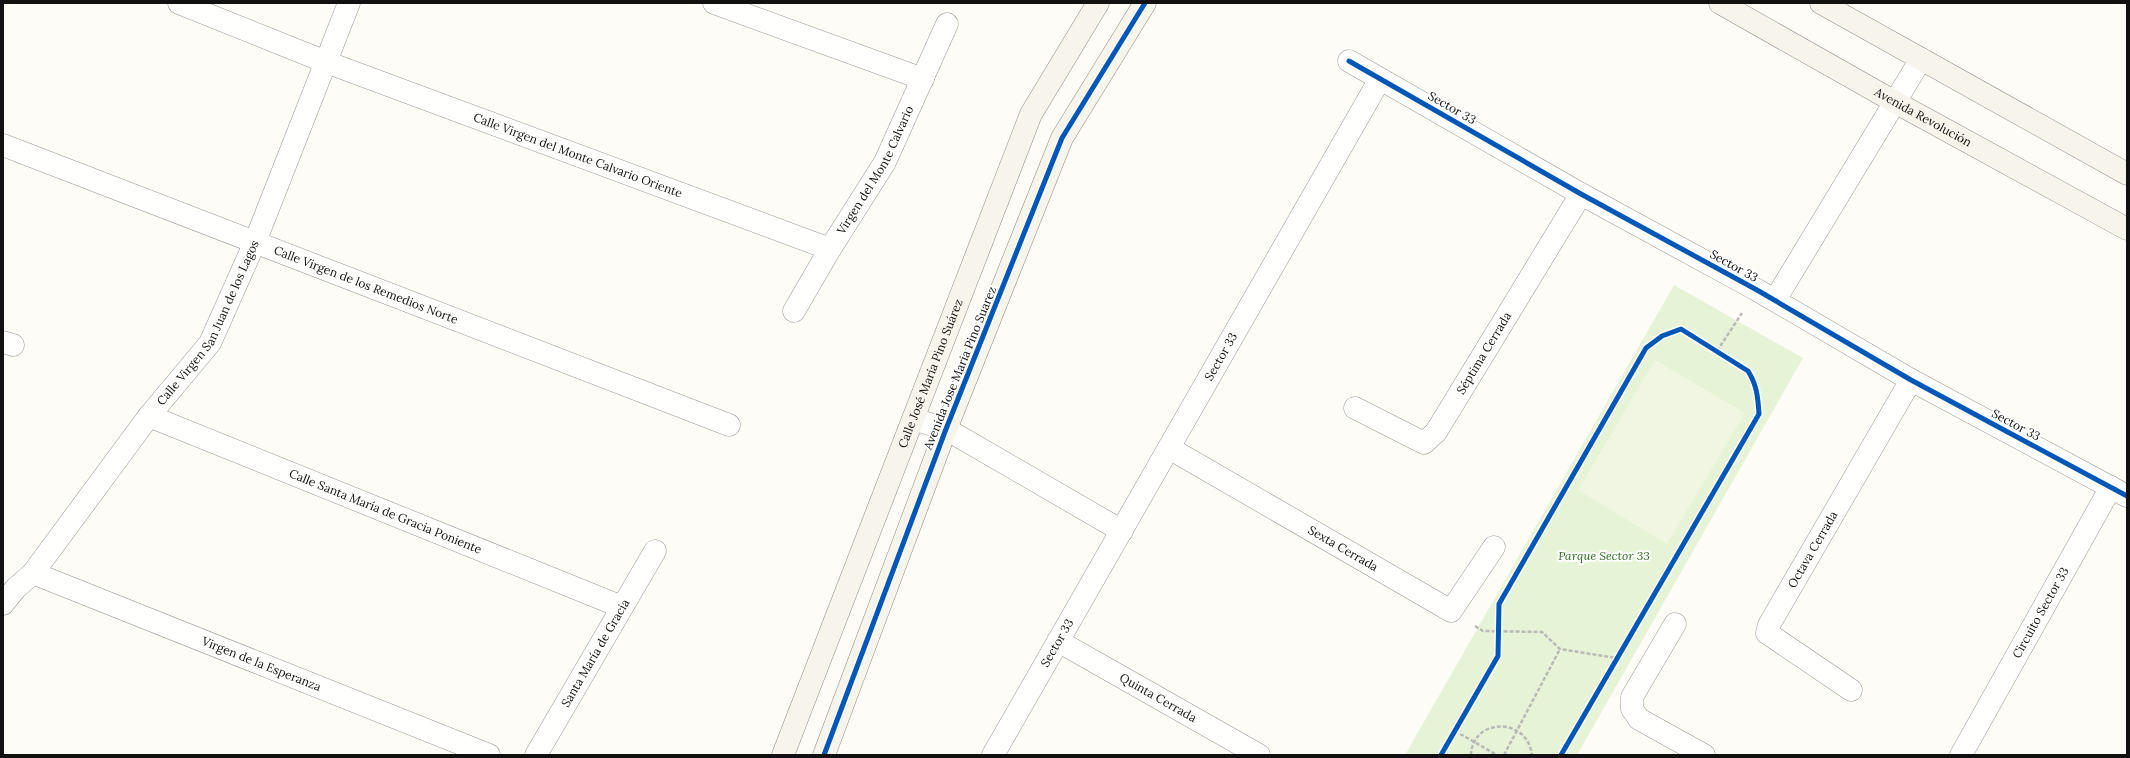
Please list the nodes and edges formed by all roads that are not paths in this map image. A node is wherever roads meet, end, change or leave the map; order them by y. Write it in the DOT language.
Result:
graph roads {
  1 [pos="179,3"];
  2 [pos="349,3"];
  3 [pos="714,3"];
  4 [pos="1098,3"];
  5 [pos="1145,3"];
  6 [pos="1720,3"];
  7 [pos="1821,3"];
  8 [pos="947,24"];
  9 [pos="1921,59"];
  10 [pos="1349,61"];
  11 [pos="326,62"];
  12 [pos="922,79"];
  13 [pos="1380,79"];
  14 [pos="1895,102"];
  15 [pos="3,145"];
  16 [pos="2127,174"];
  17 [pos="1581,194"];
  18 [pos="2127,229"];
  19 [pos="255,242"];
  20 [pos="830,249"];
  21 [pos="1775,300"];
  22 [pos="794,312"];
  23 [pos="1911,380"];
  24 [pos="1354,408"];
  25 [pos="149,416"];
  26 [pos="913,419"];
  27 [pos="729,425"];
  28 [pos="946,429"];
  29 [pos="1169,448"];
  30 [pos="2119,491"];
  31 [pos="1122,531"];
  32 [pos="1494,547"];
  33 [pos="655,551"];
  34 [pos="33,573"];
  35 [pos="7,591"];
  36 [pos="622,607"];
  37 [pos="1675,624"];
  38 [pos="1058,641"];
  39 [pos="1850,690"];
  40 [pos="489,755"];
  41 [pos="536,755"];
  42 [pos="783,755"];
  43 [pos="824,755"];
  44 [pos="993,755"];
  45 [pos="1259,755"];
  46 [pos="1704,755"];
  47 [pos="1961,755"];
  1 -- 11 [label="street, Calle Virgen del Monte Calvario Oriente"];
  2 -- 11 [label="street, Calle Virgen San Juan de los Lagos"];
  3 -- 12 [label="street"];
  4 -- 26 [label="street, Calle José María Pino Suárez"];
  5 -- 28 [label="street, Avenida Jose Maria Pino Suarez"];
  6 -- 14 [label="street, Avenida Revolución"];
  7 -- 9 [label="street"];
  8 -- 12 [label="street, Virgen del Monte Calvario"];
  9 -- 14 [label="street"];
  9 -- 16 [label="street"];
  10 -- 13 [label="street, Sector 33"];
  11 -- 19 [label="street, Calle Virgen San Juan de los Lagos"];
  11 -- 20 [label="street, Calle Virgen del Monte Calvario Oriente"];
  12 -- 20 [label="street, Virgen del Monte Calvario"];
  13 -- 17 [label="street, Sector 33"];
  13 -- 29 [label="street, Sector 33"];
  14 -- 18 [label="street, Avenida Revolución"];
  14 -- 21 [label="street"];
  15 -- 19 [label="street, Calle Virgen de los Remedios Norte"];
  17 -- 21 [label="street, Sector 33"];
  17 -- 24 [label="street, Séptima Cerrada"];
  19 -- 25 [label="street, Calle Virgen San Juan de los Lagos"];
  19 -- 27 [label="street, Calle Virgen de los Remedios Norte"];
  20 -- 22 [label="street, Virgen del Monte Calvario"];
  21 -- 23 [label="street, Sector 33"];
  23 -- 30 [label="street, Sector 33"];
  23 -- 39 [label="street, Octava Cerrada"];
  25 -- 34 [label="street, Calle Virgen San Juan de los Lagos"];
  25 -- 36 [label="street, Calle Santa María de Gracia Poniente"];
  26 -- 28 [label="street"];
  26 -- 42 [label="street, Calle José María Pino Suárez"];
  28 -- 31 [label="street"];
  28 -- 43 [label="street, Avenida Jose Maria Pino Suarez"];
  29 -- 31 [label="street, Sector 33"];
  29 -- 32 [label="street, Sexta Cerrada"];
  30 -- 47 [label="street, Circuito Sector 33"];
  31 -- 38 [label="street, Sector 33"];
  33 -- 36 [label="street, Santa María de Gracia"];
  34 -- 35 [label="street, Calle Virgen San Juan de los Lagos"];
  34 -- 40 [label="street, Virgen de la Esperanza"];
  36 -- 41 [label="street, Santa María de Gracia"];
  37 -- 46 [label="street"];
  38 -- 44 [label="street, Sector 33"];
  38 -- 45 [label="street, Quinta Cerrada"];
}
